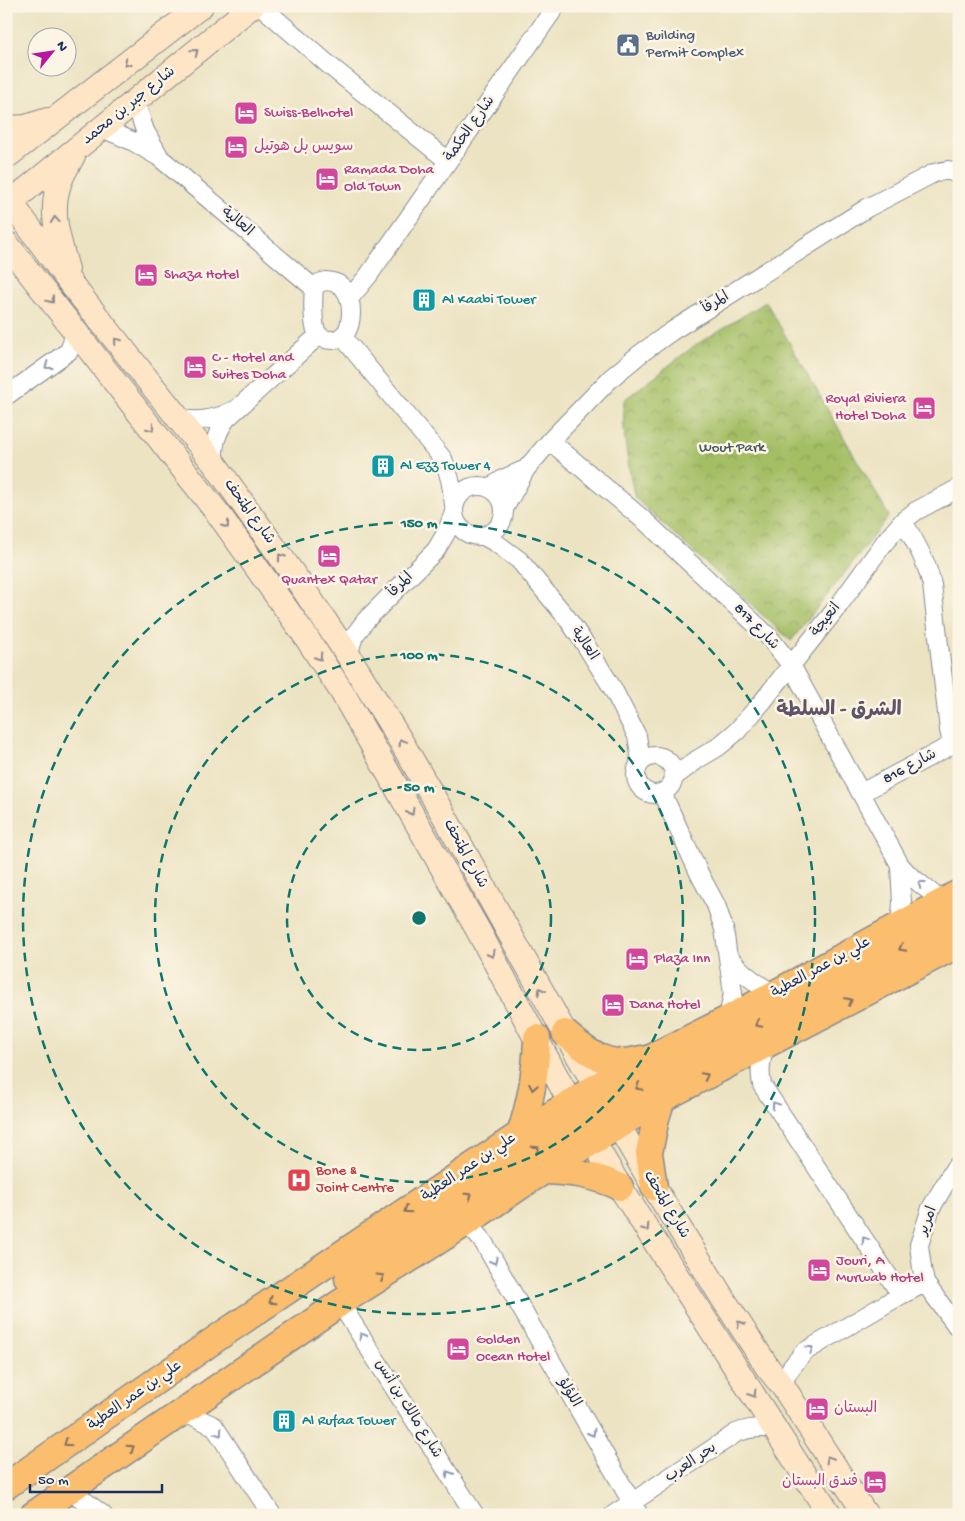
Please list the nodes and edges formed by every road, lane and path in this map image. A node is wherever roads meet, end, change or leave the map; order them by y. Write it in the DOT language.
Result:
graph roads {
  1 [pos="201,6"];
  2 [pos="252,6"];
  3 [pos="262,6"];
  4 [pos="556,6"];
  5 [pos="136,101"];
  6 [pos="57,118"];
  7 [pos="6,128"];
  8 [pos="102,128"];
  9 [pos="76,150"];
  10 [pos="159,156"];
  11 [pos="6,157"];
  12 [pos="448,161"];
  13 [pos="959,175"];
  14 [pos="8,201"];
  15 [pos="6,242"];
  16 [pos="13,262"];
  17 [pos="71,284"];
  18 [pos="314,288"];
  19 [pos="349,299"];
  20 [pos="73,329"];
  21 [pos="318,335"];
  22 [pos="342,336"];
  23 [pos="6,396"];
  24 [pos="235,409"];
  25 [pos="179,420"];
  26 [pos="550,441"];
  27 [pos="443,459"];
  28 [pos="214,463"];
  29 [pos="526,469"];
  30 [pos="487,487"];
  31 [pos="959,488"];
  32 [pos="454,510"];
  33 [pos="504,514"];
  34 [pos="903,521"];
  35 [pos="480,537"];
  36 [pos="436,550"];
  37 [pos="519,560"];
  38 [pos="366,620"];
  39 [pos="328,626"];
  40 [pos="348,655"];
  41 [pos="791,665"];
  42 [pos="637,736"];
  43 [pos="955,742"];
  44 [pos="662,758"];
  45 [pos="698,759"];
  46 [pos="639,764"];
  47 [pos="674,777"];
  48 [pos="662,793"];
  49 [pos="861,793"];
  50 [pos="900,865"];
  51 [pos="953,904"];
  52 [pos="900,926"];
  53 [pos="959,944"];
  54 [pos="728,956"];
  55 [pos="775,994"];
  56 [pos="728,1019"];
  57 [pos="565,1033"];
  58 [pos="538,1038"];
  59 [pos="767,1045"];
  60 [pos="653,1056"];
  61 [pos="662,1099"];
  62 [pos="607,1105"];
  63 [pos="575,1110"];
  64 [pos="520,1134"];
  65 [pos="593,1141"];
  66 [pos="957,1169"];
  67 [pos="544,1172"];
  68 [pos="620,1187"];
  69 [pos="654,1187"];
  70 [pos="463,1225"];
  71 [pos="925,1283"];
  72 [pos="901,1295"];
  73 [pos="340,1303"];
  74 [pos="959,1329"];
  75 [pos="295,1333"];
  76 [pos="784,1388"];
  77 [pos="177,1416"];
  78 [pos="775,1428"];
  79 [pos="6,1486"];
  80 [pos="70,1490"];
  81 [pos="635,1509"];
  82 [pos="33,1515"];
  83 [pos="103,1515"];
  84 [pos="272,1515"];
  85 [pos="475,1515"];
  86 [pos="613,1515"];
  87 [pos="830,1515"];
  88 [pos="866,1515"];
  1 -- 6 [label="street, one-way"];
  5 -- 2 [label="street, شارع جبر بن محمد, one-way"];
  3 -- 12 [label="street"];
  4 -- 12 [label="street, شارع الحكمة"];
  5 -- 8 [label="street, شارع جبر بن محمد"];
  5 -- 10 [label="street, العالية"];
  6 -- 7 [label="street"];
  6 -- 11 [label="street"];
  8 -- 9 [label="street, شارع جبر بن محمد"];
  8 -- 10 [label="street, العالية"];
  9 -- 14 [label="street, شارع جبر بن محمد"];
  17 -- 9 [label="street, one-way"];
  10 -- 18 [label="street, العالية"];
  12 -- 19 [label="street, شارع الحكمة"];
  13 -- 26 [label="street, المرفأ"];
  14 -- 17 [label="street, شارع المتحف"];
  15 -- 16 [label="street, شارع المتحف"];
  16 -- 20 [label="street, شارع المتحف, one-way"];
  25 -- 17 [label="street, شارع المتحف, one-way"];
  18 -- 19 [label="street"];
  18 -- 21 [label="street"];
  19 -- 22 [label="street"];
  20 -- 23 [label="street, one-way"];
  20 -- 58 [label="street, شارع المتحف, one-way"];
  21 -- 22 [label="street"];
  21 -- 24 [label="street"];
  22 -- 27 [label="street"];
  24 -- 25 [label="street"];
  24 -- 28 [label="street"];
  25 -- 28 [label="street, شارع المتحف"];
  26 -- 29 [label="street, المرفأ"];
  26 -- 41 [label="street, شارع 817"];
  27 -- 30 [label="street"];
  27 -- 32 [label="street"];
  39 -- 28 [label="street, شارع المتحف, one-way"];
  29 -- 30 [label="street, المرفأ"];
  29 -- 33 [label="street, المرفأ"];
  30 -- 32 [label="street"];
  30 -- 33 [label="street"];
  31 -- 34 [label="street, انعيجة"];
  32 -- 35 [label="street"];
  32 -- 36 [label="street, المرفأ"];
  33 -- 35 [label="street"];
  33 -- 37 [label="street, العالية"];
  34 -- 41 [label="street, انعيجة"];
  34 -- 43 [label="street"];
  35 -- 36 [label="street, المرفأ"];
  35 -- 37 [label="street, العالية"];
  36 -- 38 [label="street, المرفأ"];
  37 -- 42 [label="street, العالية"];
  38 -- 39 [label="street"];
  38 -- 40 [label="street, المرفأ"];
  39 -- 40 [label="street, شارع المتحف"];
  57 -- 40 [label="street, شارع المتحف, one-way"];
  41 -- 45 [label="street, انعيجة"];
  41 -- 49 [label="street, شارع 817"];
  42 -- 44 [label="street, العالية"];
  42 -- 46 [label="street, العالية"];
  43 -- 49 [label="street, شارع 816"];
  44 -- 45 [label="street, انعيجة"];
  44 -- 46 [label="street"];
  44 -- 47 [label="street"];
  45 -- 47 [label="street, انعيجة"];
  46 -- 48 [label="street"];
  47 -- 48 [label="street"];
  48 -- 54 [label="street"];
  49 -- 50 [label="street, شارع 817"];
  51 -- 50 [label="street, شارع 817, one-way"];
  50 -- 52 [label="street, شارع 817"];
  51 -- 52 [label="main road, علي بن عمر العطية"];
  51 -- 62 [label="main road, one-way"];
  52 -- 55 [label="main road, علي بن عمر العطية"];
  59 -- 53 [label="main road, one-way"];
  54 -- 55 [label="street"];
  54 -- 56 [label="street"];
  55 -- 56 [label="main road, علي بن عمر العطية"];
  56 -- 60 [label="main road, علي بن عمر العطية"];
  57 -- 60 [label="main road"];
  57 -- 62 [label="street, شارع المتحف"];
  58 -- 63 [label="street, شارع المتحف"];
  58 -- 64 [label="main road, one-way"];
  61 -- 59 [label="main road, one-way"];
  72 -- 59 [label="street, one-way"];
  60 -- 62 [label="main road, علي بن عمر العطية"];
  61 -- 62 [label="main road"];
  61 -- 69 [label="main road"];
  62 -- 63 [label="main road"];
  62 -- 65 [label="main road"];
  62 -- 69 [label="street, شارع المتحف"];
  63 -- 64 [label="main road, علي بن عمر العطية"];
  63 -- 65 [label="street, شارع المتحف"];
  75 -- 63 [label="main road, one-way"];
  64 -- 79 [label="main road, علي بن عمر العطية, one-way"];
  65 -- 67 [label="main road"];
  65 -- 68 [label="street, شارع المتحف"];
  66 -- 71 [label="street, امرير"];
  67 -- 68 [label="main road"];
  67 -- 70 [label="main road"];
  68 -- 78 [label="street, شارع المتحف, one-way"];
  76 -- 69 [label="street, شارع المتحف, one-way"];
  73 -- 70 [label="main road, one-way"];
  70 -- 81 [label="street, اللؤلؤ, one-way"];
  71 -- 72 [label="street"];
  71 -- 74 [label="street"];
  76 -- 72 [label="street, one-way"];
  73 -- 75 [label="main road"];
  85 -- 73 [label="street, شارع مالك بن أنس, one-way"];
  75 -- 77 [label="main road"];
  88 -- 76 [label="street, شارع المتحف, one-way"];
  80 -- 77 [label="main road, one-way"];
  77 -- 84 [label="street, one-way"];
  78 -- 81 [label="street, بحر العرب"];
  78 -- 87 [label="street, شارع المتحف"];
  80 -- 82 [label="main road"];
  80 -- 83 [label="street"];
  81 -- 86 [label="street, بحر العرب"];
}
